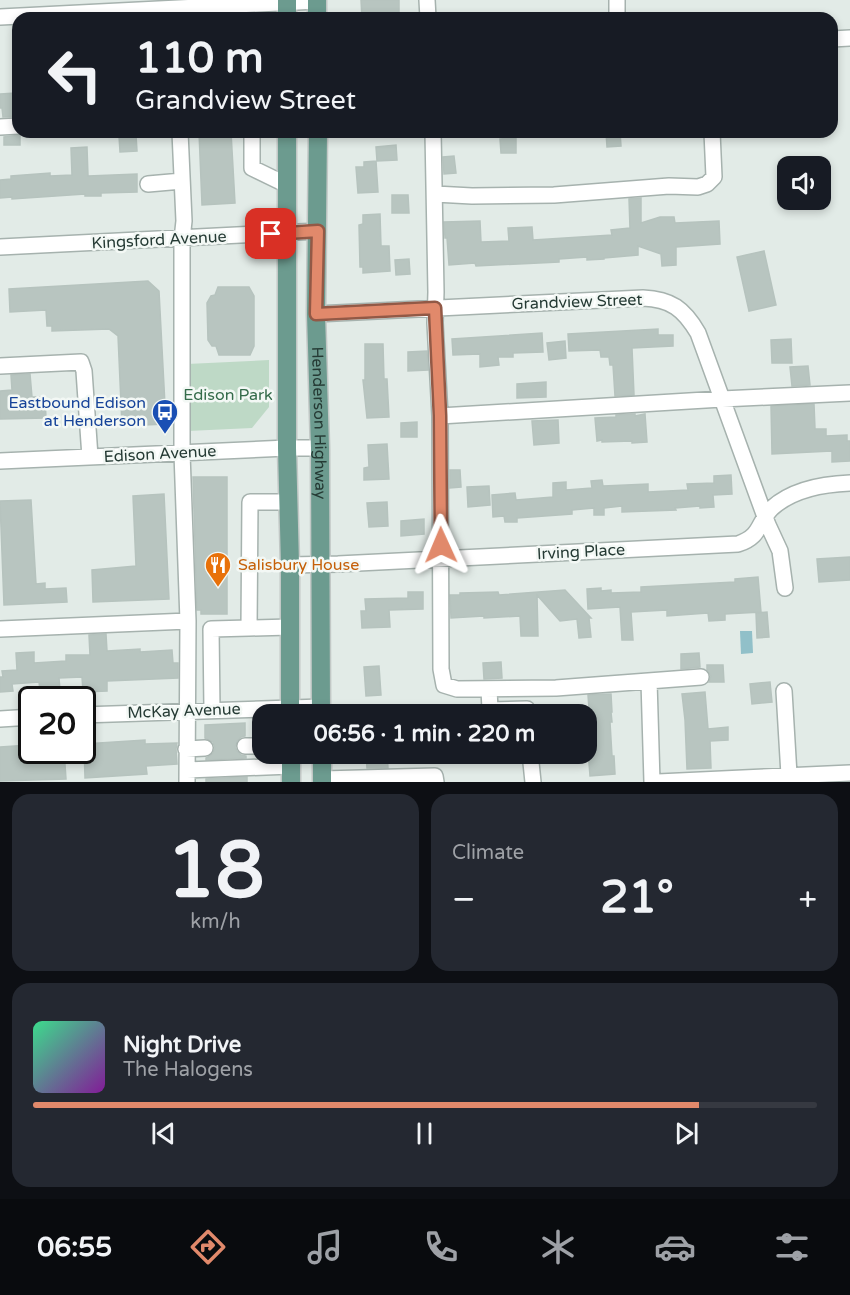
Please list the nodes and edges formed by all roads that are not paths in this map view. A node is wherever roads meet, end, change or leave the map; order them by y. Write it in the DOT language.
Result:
graph roads {
  1 [pos="317,0"];
  2 [pos="211,3"];
  3 [pos="287,7"];
  4 [pos="171,9"];
  5 [pos="98,12"];
  6 [pos="180,138"];
  7 [pos="252,138"];
  8 [pos="287,138"];
  9 [pos="318,138"];
  10 [pos="433,138"];
  11 [pos="712,138"];
  12 [pos="182,181"];
  13 [pos="148,184"];
  14 [pos="287,185"];
  15 [pos="435,194"];
  16 [pos="318,231"];
  17 [pos="287,233"];
  18 [pos="182,239"];
  19 [pos="0,247"];
  20 [pos="435,308"];
  21 [pos="316,314"];
  22 [pos="0,366"];
  23 [pos="850,393"];
  24 [pos="722,399"];
  25 [pos="440,416"];
  26 [pos="287,448"];
  27 [pos="320,448"];
  28 [pos="182,453"];
  29 [pos="90,457"];
  30 [pos="0,461"];
  31 [pos="850,483"];
  32 [pos="288,502"];
  33 [pos="765,516"];
  34 [pos="440,559"];
  35 [pos="320,564"];
  36 [pos="290,565"];
  37 [pos="785,588"];
  38 [pos="188,621"];
  39 [pos="290,627"];
  40 [pos="249,628"];
  41 [pos="0,629"];
  42 [pos="701,677"];
  43 [pos="649,681"];
  44 [pos="489,689"];
  45 [pos="784,691"];
  46 [pos="290,704"];
  47 [pos="321,704"];
  48 [pos="490,704"];
  49 [pos="212,710"];
  50 [pos="186,711"];
  51 [pos="252,711"];
  52 [pos="96,714"];
  53 [pos="18,718"];
  54 [pos="0,719"];
  55 [pos="246,746"];
  56 [pos="252,746"];
  57 [pos="206,748"];
  58 [pos="186,749"];
  59 [pos="322,764"];
  60 [pos="531,764"];
  61 [pos="291,767"];
  62 [pos="850,772"];
  63 [pos="789,775"];
  64 [pos="187,776"];
  65 [pos="322,780"];
  66 [pos="436,782"];
  67 [pos="533,782"];
  68 [pos="652,782"];
  69 [pos="658,782"];
  1 -- 3 [label="street"];
  2 -- 3 [label="street"];
  2 -- 4 [label="street"];
  4 -- 5 [label="street"];
  6 -- 12 [label="street"];
  7 -- 14 [label="street"];
  8 -- 14 [label="main road, Henderson Highway"];
  9 -- 16 [label="main road, Henderson Highway"];
  10 -- 15 [label="street"];
  11 -- 15 [label="street"];
  12 -- 13 [label="street"];
  12 -- 18 [label="street"];
  14 -- 17 [label="main road, Henderson Highway"];
  15 -- 20 [label="street"];
  16 -- 17 [label="street, Kingsford Avenue"];
  16 -- 21 [label="main road, Henderson Highway"];
  17 -- 18 [label="street, Kingsford Avenue"];
  17 -- 26 [label="main road, Henderson Highway"];
  18 -- 19 [label="street, Kingsford Avenue"];
  18 -- 28 [label="street"];
  20 -- 21 [label="street, Grandview Street"];
  20 -- 24 [label="street, Grandview Street"];
  20 -- 25 [label="street"];
  21 -- 27 [label="main road, Henderson Highway"];
  22 -- 29 [label="street"];
  23 -- 24 [label="street"];
  24 -- 25 [label="street"];
  24 -- 33 [label="street, Grandview Street"];
  25 -- 34 [label="street"];
  26 -- 27 [label="street, Edison Avenue"];
  26 -- 28 [label="street, Edison Avenue"];
  26 -- 32 [label="main road, Henderson Highway"];
  27 -- 35 [label="main road, Henderson Highway"];
  28 -- 29 [label="street, Edison Avenue"];
  28 -- 38 [label="street"];
  29 -- 30 [label="street, Edison Avenue"];
  31 -- 33 [label="street, Irving Place"];
  32 -- 36 [label="main road, Henderson Highway"];
  32 -- 40 [label="street"];
  33 -- 34 [label="street, Irving Place"];
  33 -- 37 [label="street, Grandview Street"];
  34 -- 35 [label="street, Irving Place"];
  34 -- 44 [label="street"];
  35 -- 36 [label="street, Irving Place"];
  35 -- 47 [label="main road, Henderson Highway"];
  36 -- 39 [label="main road, Henderson Highway"];
  38 -- 41 [label="street"];
  38 -- 50 [label="street"];
  39 -- 40 [label="street"];
  39 -- 46 [label="main road, Henderson Highway"];
  40 -- 49 [label="street"];
  42 -- 43 [label="street"];
  43 -- 44 [label="street"];
  43 -- 68 [label="street"];
  44 -- 48 [label="street"];
  45 -- 63 [label="street"];
  49 -- 50 [label="street, McKay Avenue"];
  49 -- 51 [label="street, McKay Avenue"];
  50 -- 52 [label="street, McKay Avenue"];
  50 -- 58 [label="street"];
  53 -- 54 [label="street"];
  55 -- 56 [label="street"];
  57 -- 58 [label="street"];
  58 -- 64 [label="street"];
  59 -- 65 [label="main road"];
  60 -- 67 [label="street"];
  61 -- 64 [label="street"];
  62 -- 63 [label="street"];
  63 -- 69 [label="street"];
  65 -- 66 [label="street"];
}
